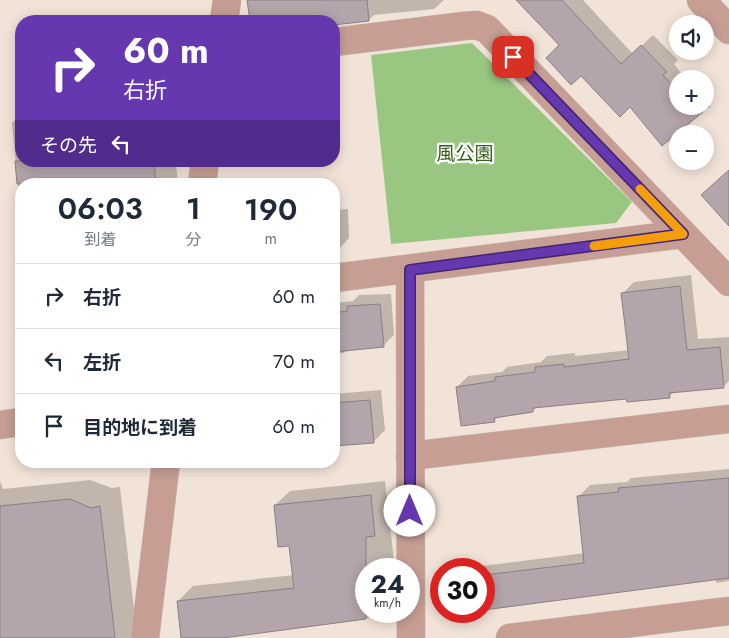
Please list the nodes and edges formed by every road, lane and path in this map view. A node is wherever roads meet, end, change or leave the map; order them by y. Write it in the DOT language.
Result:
graph roads {
  1 [pos="228,0"];
  2 [pos="701,0"];
  3 [pos="225,15"];
  4 [pos="729,30"];
  5 [pos="340,41"];
  6 [pos="683,234"];
  7 [pos="410,270"];
  8 [pos="340,277"];
  9 [pos="729,282"];
  10 [pos="729,419"];
  11 [pos="15,423"];
  12 [pos="0,425"];
  13 [pos="410,456"];
  14 [pos="165,468"];
  15 [pos="729,611"];
  16 [pos="145,638"];
  17 [pos="411,638"];
  18 [pos="510,638"];
  1 -- 3 [label="street"];
  2 -- 4 [label="street"];
  5 -- 6 [label="street"];
  6 -- 7 [label="street"];
  6 -- 9 [label="street"];
  7 -- 8 [label="street"];
  7 -- 13 [label="street"];
  10 -- 13 [label="street"];
  11 -- 12 [label="street"];
  13 -- 17 [label="street"];
  14 -- 16 [label="street"];
  15 -- 18 [label="street"];
}
